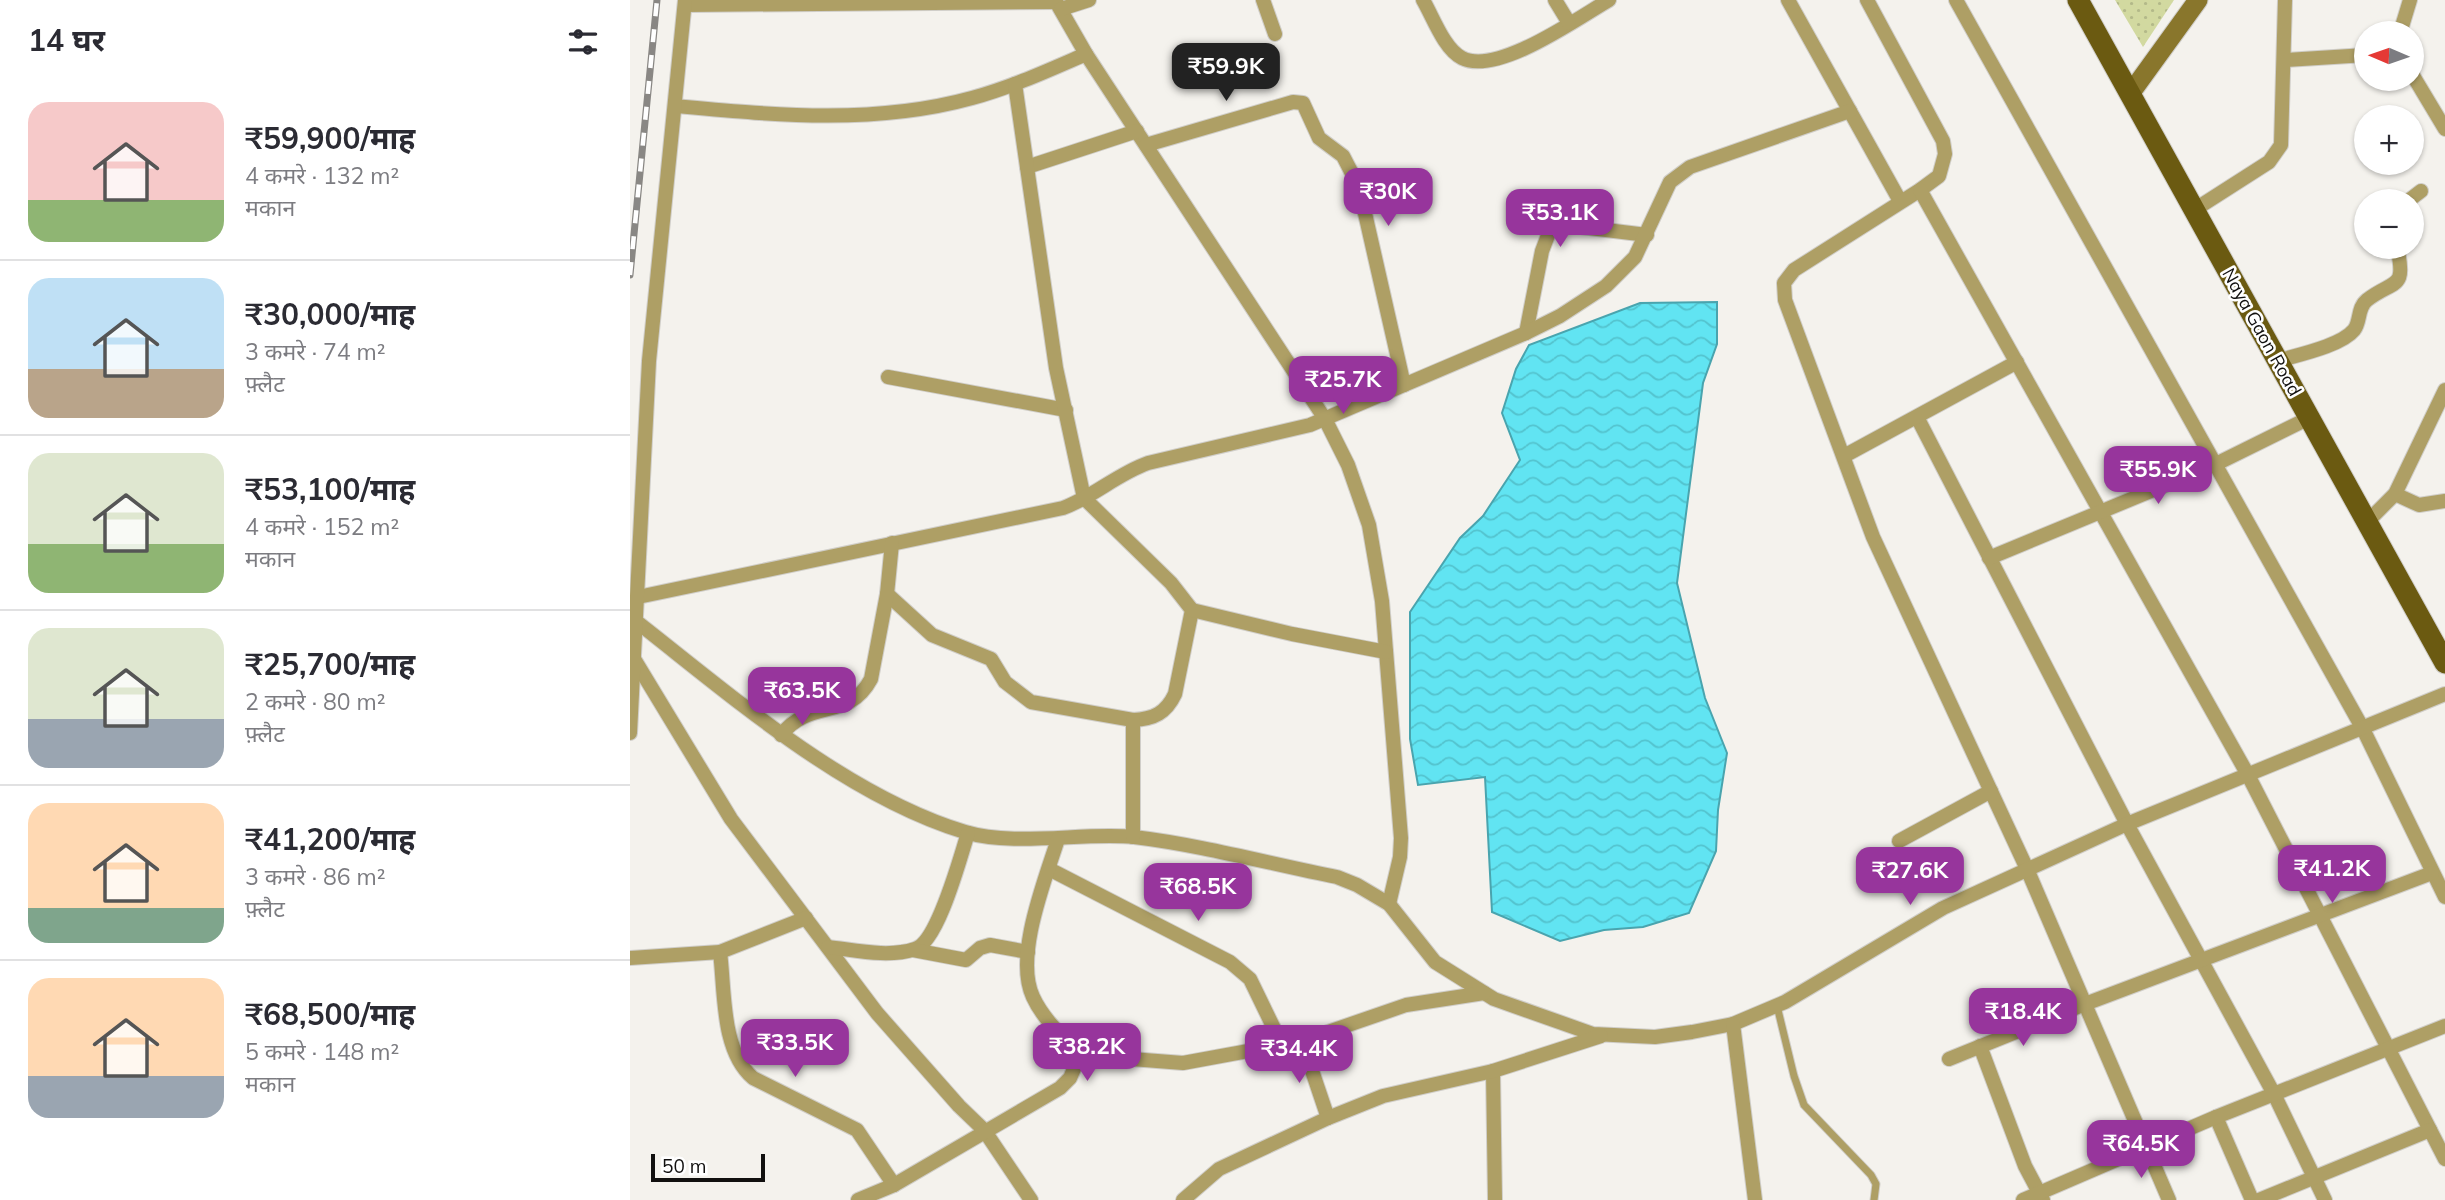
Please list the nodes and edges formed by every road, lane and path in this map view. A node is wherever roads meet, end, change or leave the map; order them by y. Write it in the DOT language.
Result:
graph roads {
  1 [pos="1089,0"];
  2 [pos="1263,0"];
  3 [pos="1423,0"];
  4 [pos="1555,0"];
  5 [pos="1609,0"];
  6 [pos="1788,0"];
  7 [pos="1867,0"];
  8 [pos="1956,0"];
  9 [pos="2078,0"];
  10 [pos="2198,0"];
  11 [pos="2285,0"];
  12 [pos="2410,0"];
  13 [pos="685,2"];
  14 [pos="1057,4"];
  15 [pos="2404,21"];
  16 [pos="1569,23"];
  17 [pos="1275,34"];
  18 [pos="1086,54"];
  19 [pos="2354,56"];
  20 [pos="2285,60"];
  21 [pos="1015,84"];
  22 [pos="2422,91"];
  23 [pos="2130,94"];
  24 [pos="675,106"];
  25 [pos="1850,111"];
  26 [pos="2445,129"];
  27 [pos="1137,131"];
  28 [pos="1146,145"];
  29 [pos="1027,167"];
  30 [pos="1920,190"];
  31 [pos="1900,201"];
  32 [pos="2194,210"];
  33 [pos="1647,235"];
  34 [pos="2400,259"];
  35 [pos="1526,333"];
  36 [pos="2277,360"];
  37 [pos="2017,362"];
  38 [pos="888,377"];
  39 [pos="1404,385"];
  40 [pos="2445,390"];
  41 [pos="1066,410"];
  42 [pos="1917,417"];
  43 [pos="2309,418"];
  44 [pos="1325,419"];
  45 [pos="1844,456"];
  46 [pos="2216,464"];
  47 [pos="2395,494"];
  48 [pos="1084,498"];
  49 [pos="2445,501"];
  50 [pos="2100,510"];
  51 [pos="2367,522"];
  52 [pos="892,542"];
  53 [pos="1989,558"];
  54 [pos="887,594"];
  55 [pos="636,608"];
  56 [pos="1192,610"];
  57 [pos="1386,652"];
  58 [pos="634,659"];
  59 [pos="2445,663"];
  60 [pos="2445,694"];
  61 [pos="1133,720"];
  62 [pos="2362,729"];
  63 [pos="630,733"];
  64 [pos="781,735"];
  65 [pos="2248,775"];
  66 [pos="1991,791"];
  67 [pos="2127,824"];
  68 [pos="968,833"];
  69 [pos="1133,837"];
  70 [pos="1058,839"];
  71 [pos="1899,841"];
  72 [pos="1049,869"];
  73 [pos="2027,869"];
  74 [pos="2432,873"];
  75 [pos="2445,897"];
  76 [pos="1389,904"];
  77 [pos="2318,916"];
  78 [pos="806,918"];
  79 [pos="828,947"];
  80 [pos="913,950"];
  81 [pos="720,952"];
  82 [pos="1028,952"];
  83 [pos="630,958"];
  84 [pos="2202,962"];
  85 [pos="1484,993"];
  86 [pos="2085,1004"];
  87 [pos="1777,1005"];
  88 [pos="1734,1024"];
  89 [pos="2445,1026"];
  90 [pos="1604,1035"];
  91 [pos="1302,1041"];
  92 [pos="1282,1045"];
  93 [pos="1980,1046"];
  94 [pos="2387,1050"];
  95 [pos="1080,1055"];
  96 [pos="1949,1059"];
  97 [pos="1493,1071"];
  98 [pos="2274,1094"];
  99 [pos="2216,1117"];
  100 [pos="1328,1118"];
  101 [pos="984,1130"];
  102 [pos="2430,1130"];
  103 [pos="2145,1146"];
  104 [pos="2445,1158"];
  105 [pos="2314,1177"];
  106 [pos="894,1185"];
  107 [pos="2042,1197"];
  108 [pos="858,1200"];
  109 [pos="1031,1200"];
  110 [pos="1183,1200"];
  111 [pos="1494,1200"];
  112 [pos="1755,1200"];
  113 [pos="1874,1200"];
  114 [pos="2023,1200"];
  115 [pos="2169,1200"];
  116 [pos="2252,1200"];
  117 [pos="2259,1200"];
  118 [pos="2325,1200"];
  1 -- 14 [label="street"];
  2 -- 17 [label="street"];
  3 -- 16 [label="street"];
  4 -- 16 [label="street"];
  5 -- 16 [label="street"];
  6 -- 25 [label="street"];
  7 -- 30 [label="street"];
  8 -- 46 [label="street"];
  9 -- 23 [label="main road, Naya Gaon Road"];
  10 -- 23 [label="street"];
  11 -- 20 [label="street"];
  12 -- 15 [label="street"];
  13 -- 14 [label="street"];
  13 -- 24 [label="street"];
  14 -- 18 [label="street"];
  18 -- 21 [label="street"];
  18 -- 27 [label="street"];
  19 -- 20 [label="street"];
  20 -- 32 [label="street"];
  21 -- 24 [label="street"];
  21 -- 29 [label="street"];
  22 -- 26 [label="street"];
  23 -- 32 [label="main road, Naya Gaon Road"];
  24 -- 55 [label="street"];
  25 -- 31 [label="street"];
  25 -- 33 [label="street"];
  27 -- 28 [label="street"];
  27 -- 29 [label="street"];
  28 -- 39 [label="street"];
  28 -- 44 [label="street"];
  29 -- 41 [label="street"];
  30 -- 31 [label="street"];
  30 -- 37 [label="street"];
  31 -- 45 [label="street"];
  32 -- 36 [label="main road, Naya Gaon Road"];
  33 -- 35 [label="street"];
  33 -- 35 [label="street"];
  34 -- 36 [label="street"];
  35 -- 39 [label="street"];
  36 -- 43 [label="main road, Naya Gaon Road"];
  37 -- 42 [label="street"];
  37 -- 50 [label="street"];
  38 -- 41 [label="street"];
  39 -- 44 [label="street"];
  40 -- 47 [label="street"];
  41 -- 48 [label="street"];
  42 -- 45 [label="street"];
  42 -- 53 [label="street"];
  43 -- 46 [label="street"];
  43 -- 51 [label="main road, Naya Gaon Road"];
  44 -- 48 [label="street"];
  44 -- 57 [label="street"];
  45 -- 66 [label="street"];
  46 -- 50 [label="street"];
  46 -- 62 [label="street"];
  47 -- 49 [label="street"];
  47 -- 51 [label="street"];
  48 -- 52 [label="street"];
  48 -- 56 [label="street"];
  50 -- 53 [label="street"];
  50 -- 65 [label="street"];
  51 -- 59 [label="main road, Naya Gaon Road"];
  52 -- 54 [label="street"];
  52 -- 55 [label="street"];
  53 -- 67 [label="street"];
  54 -- 61 [label="street"];
  54 -- 64 [label="street"];
  55 -- 58 [label="street"];
  55 -- 64 [label="street"];
  56 -- 57 [label="street"];
  56 -- 61 [label="street"];
  57 -- 76 [label="street"];
  58 -- 63 [label="street"];
  58 -- 78 [label="street"];
  60 -- 62 [label="street"];
  61 -- 69 [label="street"];
  62 -- 65 [label="street"];
  62 -- 74 [label="street"];
  64 -- 68 [label="street"];
  65 -- 67 [label="street"];
  65 -- 77 [label="street"];
  66 -- 71 [label="street"];
  66 -- 73 [label="street"];
  67 -- 73 [label="street"];
  67 -- 84 [label="street"];
  68 -- 70 [label="street"];
  68 -- 80 [label="street"];
  69 -- 70 [label="street"];
  69 -- 76 [label="street"];
  70 -- 72 [label="street"];
  72 -- 82 [label="street"];
  72 -- 92 [label="street"];
  73 -- 86 [label="street"];
  73 -- 87 [label="street"];
  74 -- 75 [label="street"];
  74 -- 77 [label="street"];
  76 -- 85 [label="street"];
  77 -- 84 [label="street"];
  77 -- 94 [label="street"];
  78 -- 79 [label="street"];
  78 -- 81 [label="street"];
  79 -- 80 [label="street"];
  79 -- 101 [label="street"];
  80 -- 82 [label="street"];
  81 -- 83 [label="street"];
  81 -- 106 [label="street"];
  82 -- 95 [label="street"];
  84 -- 86 [label="street"];
  84 -- 98 [label="street"];
  85 -- 90 [label="street"];
  85 -- 91 [label="street"];
  86 -- 93 [label="street"];
  86 -- 103 [label="street"];
  87 -- 88 [label="street"];
  87 -- 113 [label="lane"];
  88 -- 90 [label="street"];
  88 -- 112 [label="street"];
  89 -- 94 [label="street"];
  90 -- 97 [label="street"];
  91 -- 92 [label="street"];
  91 -- 100 [label="street"];
  92 -- 95 [label="street"];
  93 -- 96 [label="street"];
  93 -- 107 [label="street"];
  94 -- 98 [label="street"];
  94 -- 102 [label="street"];
  95 -- 101 [label="street"];
  97 -- 100 [label="street"];
  97 -- 111 [label="street"];
  98 -- 99 [label="street"];
  98 -- 105 [label="street"];
  99 -- 103 [label="street"];
  99 -- 116 [label="street"];
  100 -- 110 [label="street"];
  101 -- 106 [label="street"];
  101 -- 109 [label="street"];
  102 -- 104 [label="street"];
  102 -- 105 [label="street"];
  103 -- 107 [label="street"];
  103 -- 115 [label="street"];
  105 -- 117 [label="street"];
  105 -- 118 [label="street"];
  106 -- 108 [label="street"];
  107 -- 114 [label="street"];
}
